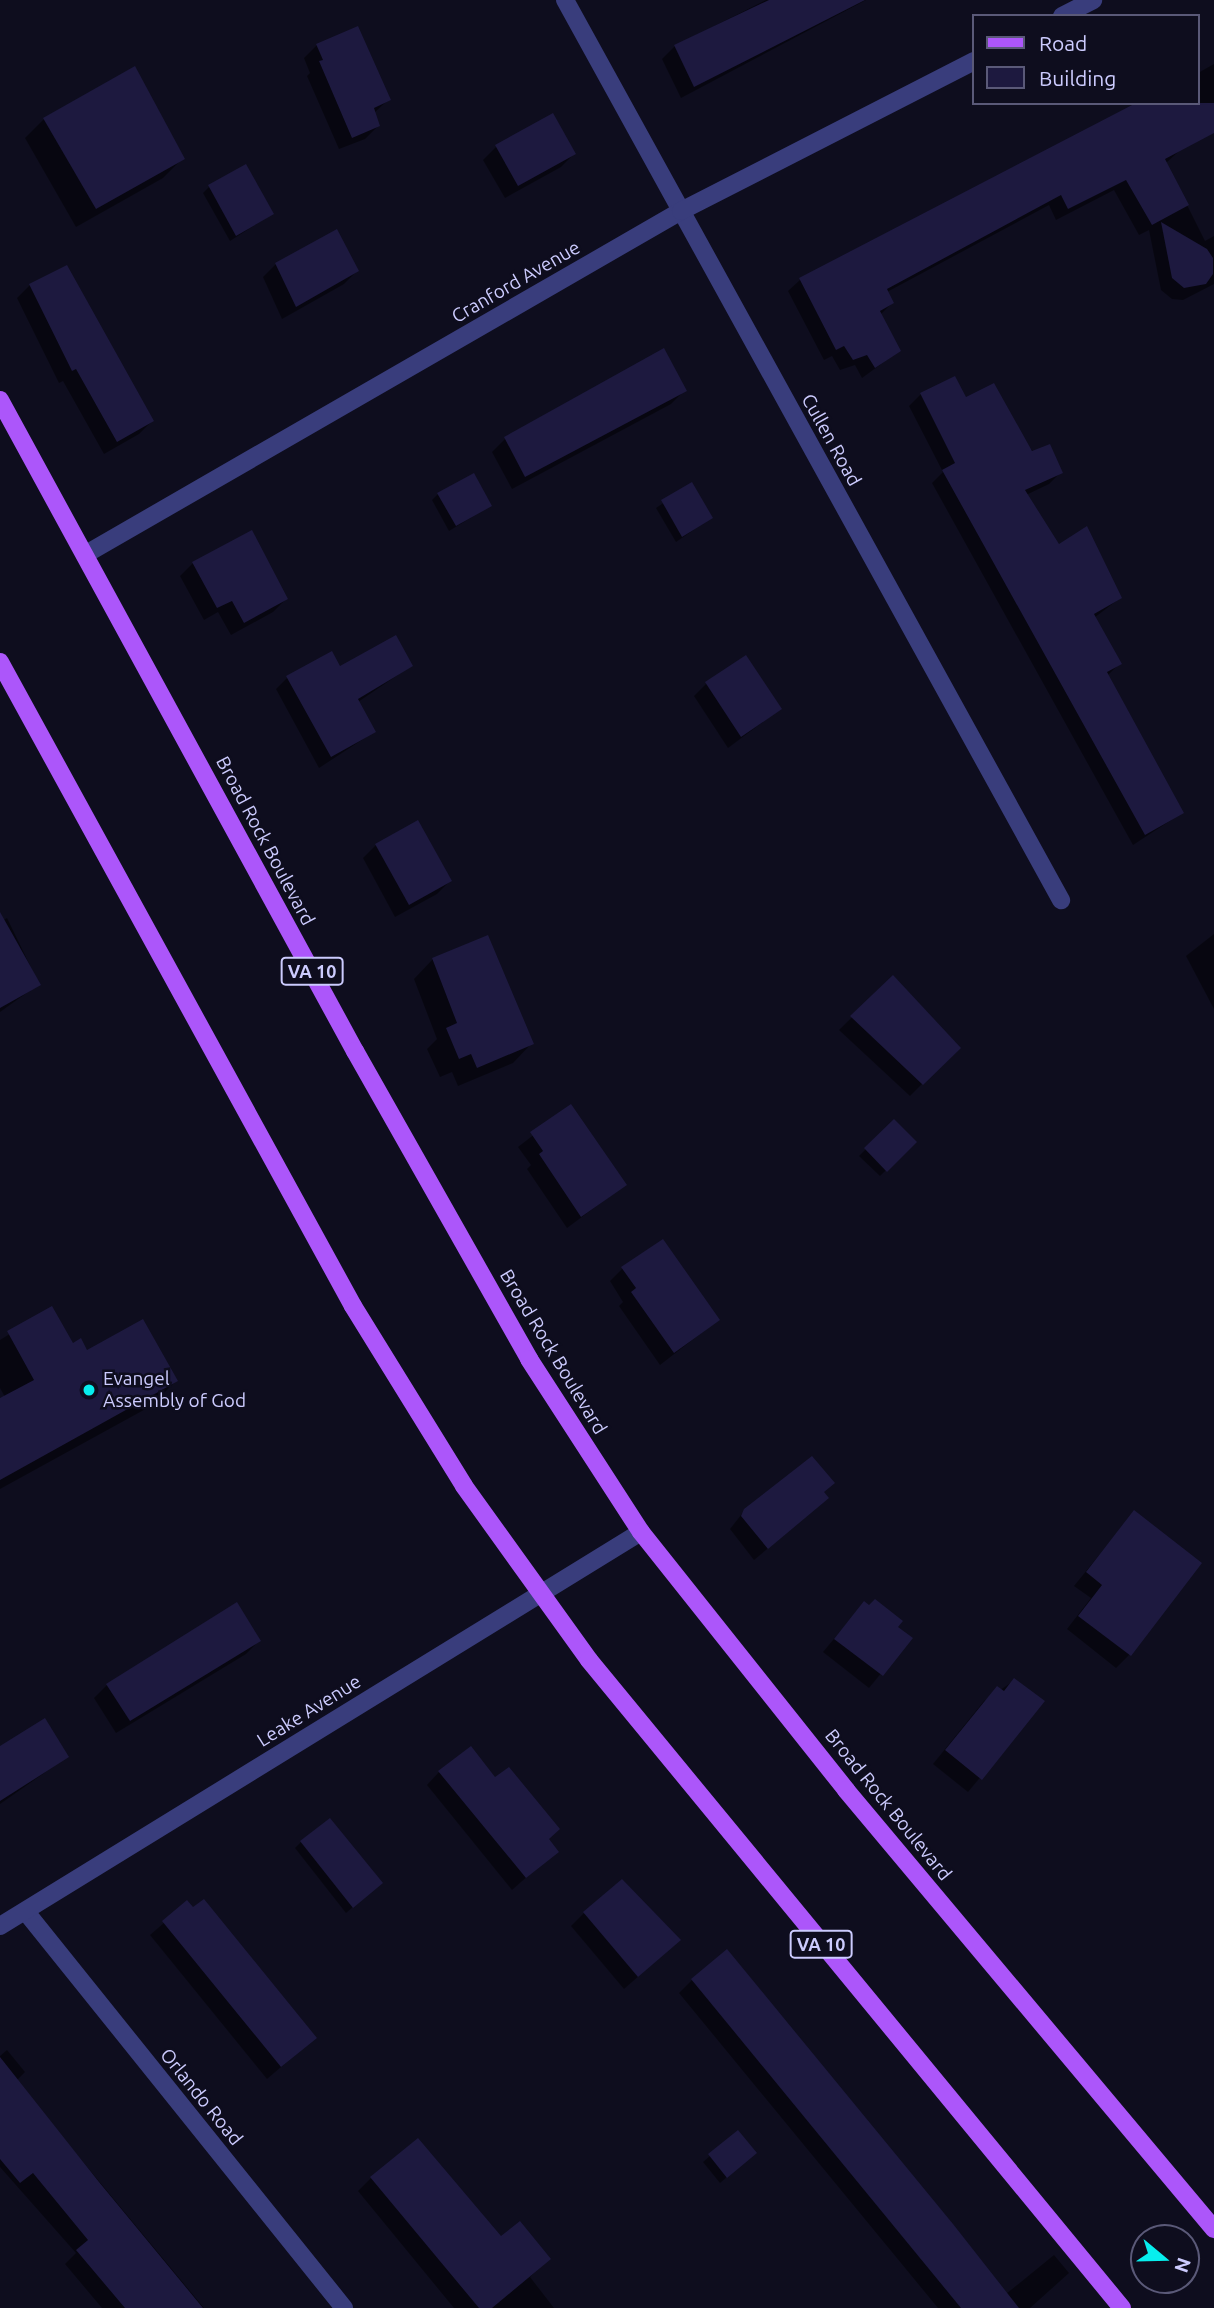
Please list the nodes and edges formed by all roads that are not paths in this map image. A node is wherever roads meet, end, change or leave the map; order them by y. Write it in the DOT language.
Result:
graph roads {
  1 [pos="565,0"];
  2 [pos="1093,0"];
  3 [pos="1066,14"];
  4 [pos="972,62"];
  5 [pos="681,211"];
  6 [pos="0,400"];
  7 [pos="86,554"];
  8 [pos="0,662"];
  9 [pos="1061,900"];
  10 [pos="641,1532"];
  11 [pos="540,1592"];
  12 [pos="26,1912"];
  13 [pos="0,1926"];
  14 [pos="1214,2229"];
  15 [pos="344,2308"];
  16 [pos="1122,2308"];
  1 -- 5 [label="street, Cullen Road"];
  2 -- 3 [label="street"];
  4 -- 5 [label="street, Cranford Avenue"];
  5 -- 7 [label="street, Cranford Avenue"];
  5 -- 9 [label="street, Cullen Road"];
  6 -- 7 [label="main road, Broad Rock Boulevard / VA 10"];
  7 -- 10 [label="main road, Broad Rock Boulevard / VA 10"];
  8 -- 11 [label="main road, VA 10"];
  10 -- 11 [label="street, Leake Avenue"];
  10 -- 14 [label="main road, Broad Rock Boulevard / VA 10"];
  11 -- 12 [label="street, Leake Avenue"];
  11 -- 16 [label="main road, VA 10"];
  12 -- 13 [label="street, Leake Avenue"];
  12 -- 15 [label="street, Orlando Road"];
}
